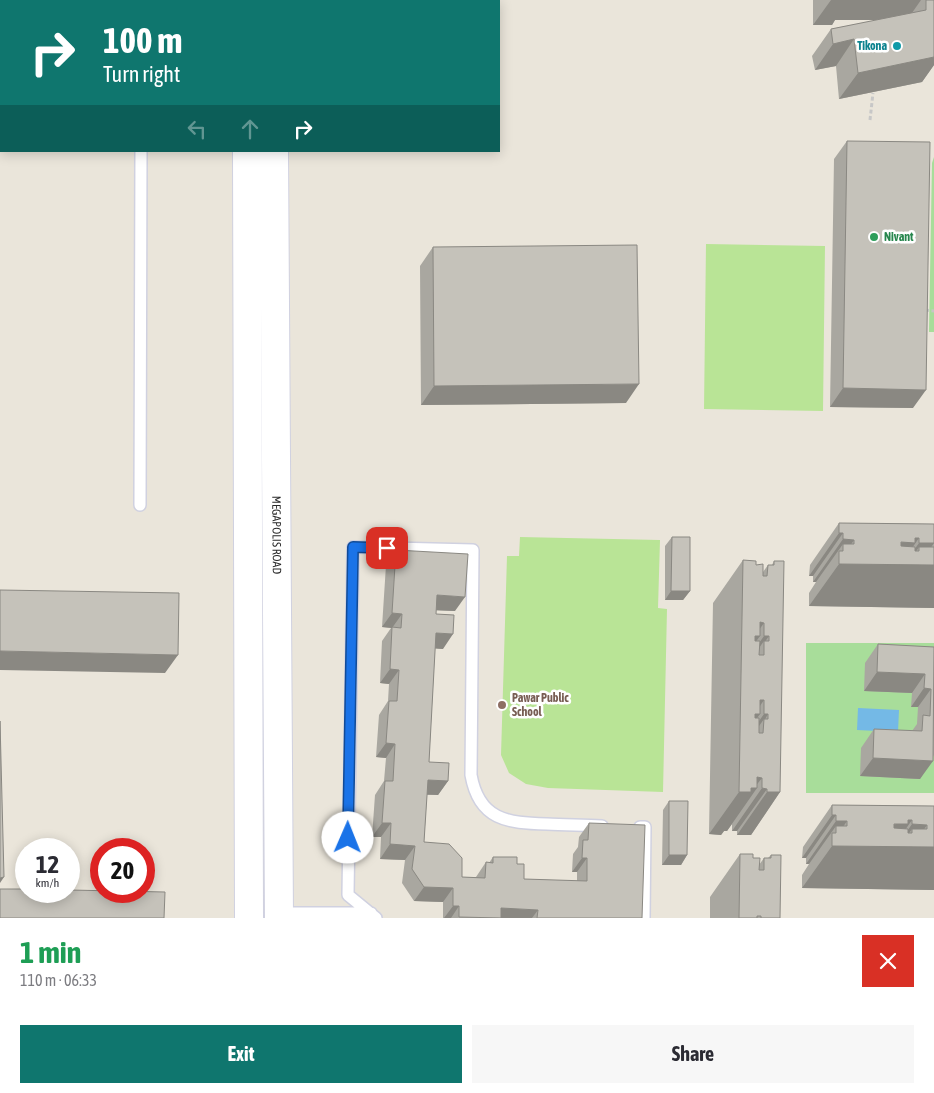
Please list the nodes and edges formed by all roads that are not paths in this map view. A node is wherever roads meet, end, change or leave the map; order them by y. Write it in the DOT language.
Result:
graph roads {
  1 [pos="141,152"];
  2 [pos="247,152"];
  3 [pos="274,152"];
  4 [pos="140,505"];
  5 [pos="279,916"];
  6 [pos="373,916"];
  7 [pos="249,918"];
  8 [pos="644,918"];
  1 -- 4 [label="lane"];
  2 -- 7 [label="street"];
  3 -- 5 [label="street, MEGAPOLIS ROAD"];
  5 -- 6 [label="lane"];
  6 -- 8 [label="lane"];
}
